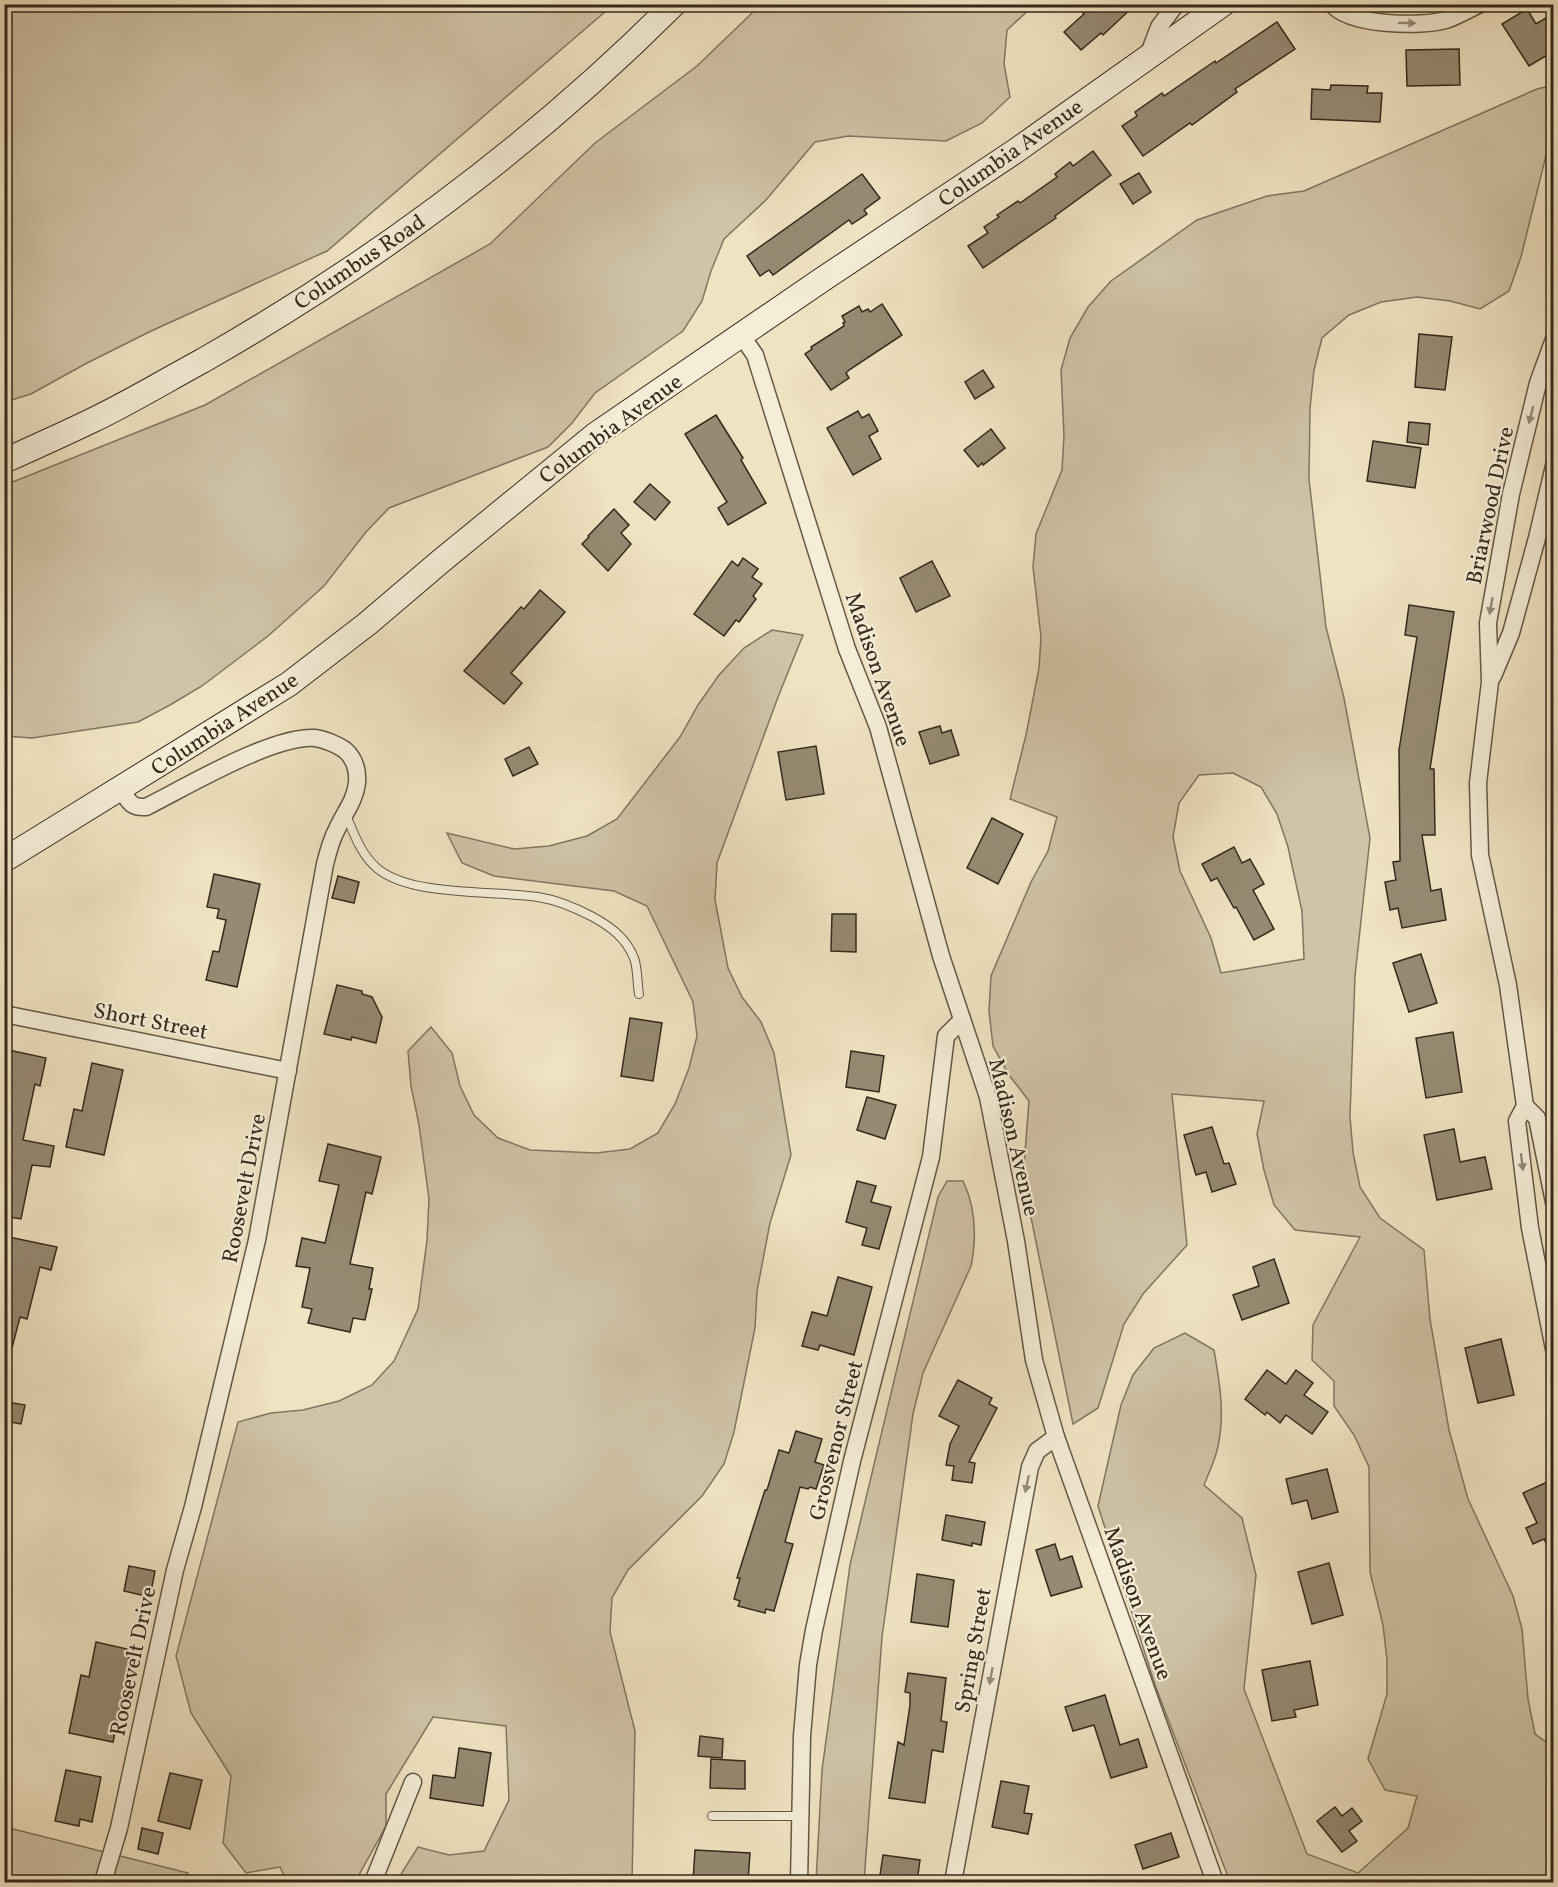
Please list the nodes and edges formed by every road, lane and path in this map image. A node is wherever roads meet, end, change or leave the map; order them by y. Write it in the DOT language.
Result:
graph roads {
  1 [pos="674,4"];
  2 [pos="1176,4"];
  3 [pos="1223,4"];
  4 [pos="1332,4"];
  5 [pos="1480,4"];
  6 [pos="1148,57"];
  7 [pos="741,335"];
  8 [pos="1554,339"];
  9 [pos="4,461"];
  10 [pos="1554,466"];
  11 [pos="1490,682"];
  12 [pos="121,789"];
  13 [pos="345,814"];
  14 [pos="4,860"];
  15 [pos="639,994"];
  16 [pos="4,1014"];
  17 [pos="962,1020"];
  18 [pos="288,1071"];
  19 [pos="1525,1106"];
  20 [pos="1554,1202"];
  21 [pos="1554,1349"];
  22 [pos="1056,1437"];
  23 [pos="412,1782"];
  24 [pos="712,1816"];
  25 [pos="800,1816"];
  26 [pos="103,1882"];
  27 [pos="373,1882"];
  28 [pos="799,1882"];
  29 [pos="953,1882"];
  30 [pos="1215,1882"];
  1 -- 9 [label="street, Columbus Road"];
  2 -- 6 [label="street"];
  3 -- 6 [label="street, Columbia Avenue"];
  4 -- 5 [label="street, one-way"];
  6 -- 7 [label="street, Columbia Avenue"];
  7 -- 12 [label="street, Columbia Avenue"];
  7 -- 17 [label="street, Madison Avenue"];
  8 -- 11 [label="street, Briarwood Drive, one-way"];
  10 -- 11 [label="street, Briarwood Drive"];
  11 -- 19 [label="street, Briarwood Drive"];
  12 -- 13 [label="street, Roosevelt Drive"];
  12 -- 14 [label="street, Columbia Avenue"];
  13 -- 15 [label="lane"];
  13 -- 18 [label="street, Roosevelt Drive"];
  16 -- 18 [label="street, Short Street"];
  17 -- 22 [label="street, Madison Avenue"];
  17 -- 25 [label="street, Grosvenor Street"];
  18 -- 26 [label="street, Roosevelt Drive"];
  19 -- 20 [label="street, Briarwood Drive"];
  19 -- 21 [label="street, Briarwood Drive, one-way"];
  22 -- 29 [label="street, Spring Street, one-way"];
  22 -- 30 [label="street, Madison Avenue"];
  23 -- 27 [label="street"];
  24 -- 25 [label="lane"];
  25 -- 28 [label="street, Grosvenor Street"];
}
